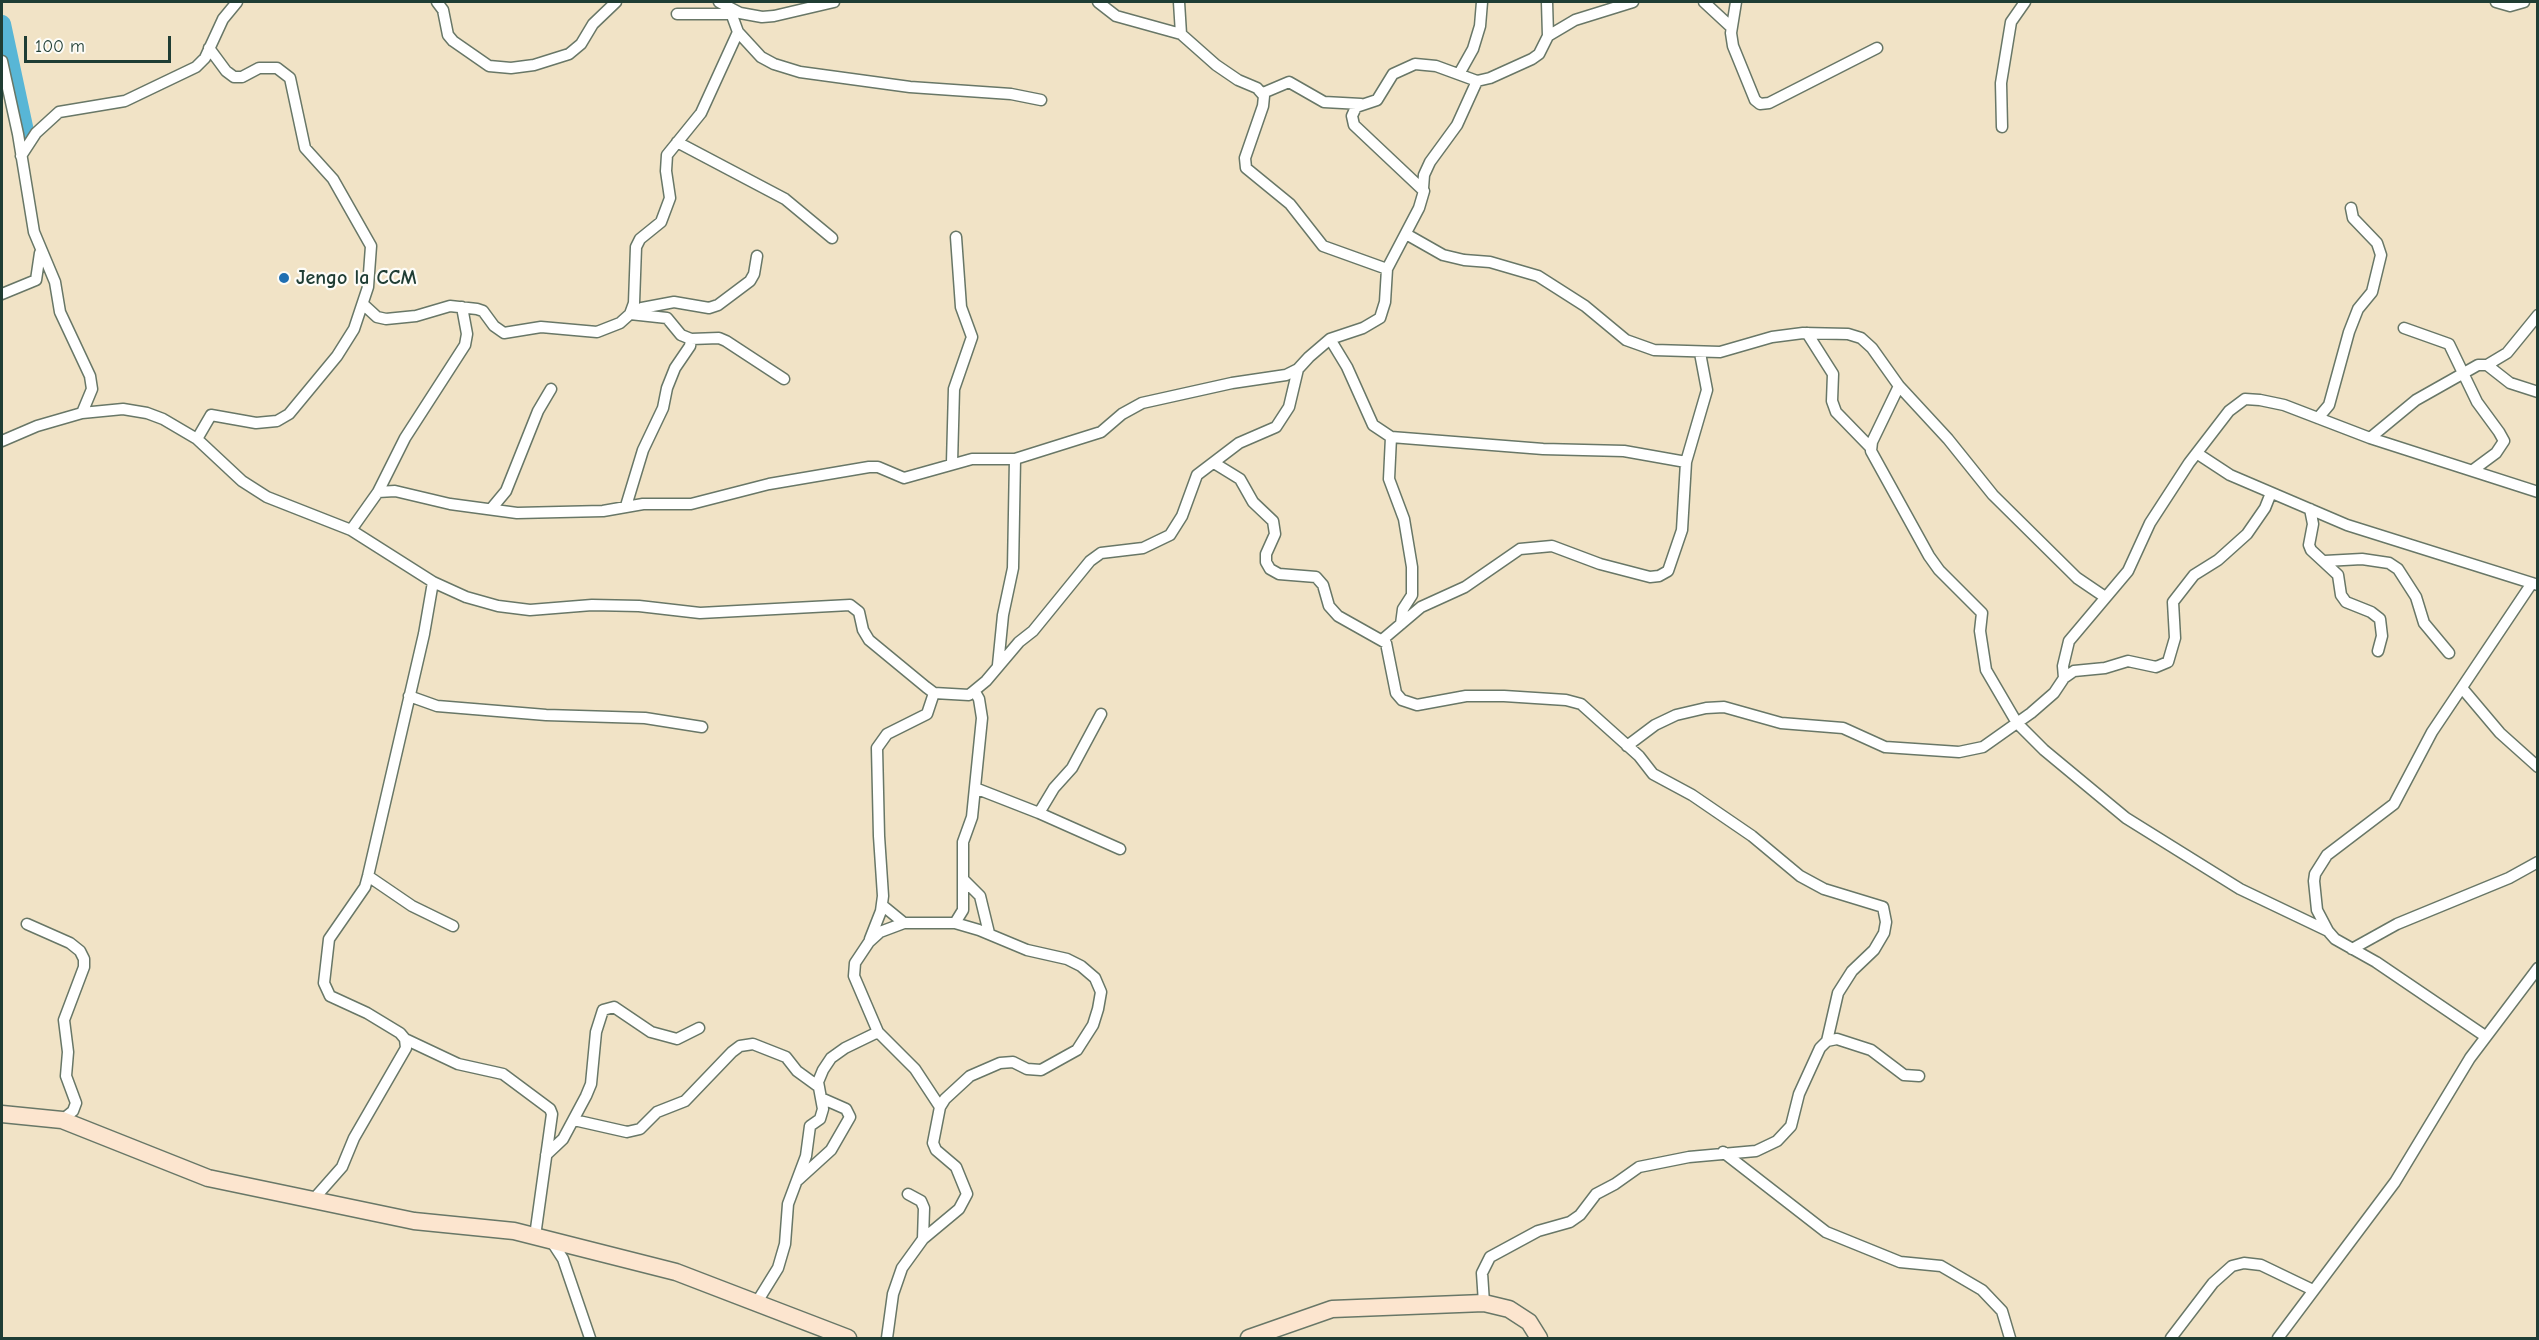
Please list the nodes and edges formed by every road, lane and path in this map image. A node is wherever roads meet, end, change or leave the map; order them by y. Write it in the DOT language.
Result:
graph roads {
  1 [pos="237,2"];
  2 [pos="437,2"];
  3 [pos="616,2"];
  4 [pos="719,2"];
  5 [pos="834,2"];
  6 [pos="1098,2"];
  7 [pos="1179,2"];
  8 [pos="1482,2"];
  9 [pos="1548,2"];
  10 [pos="1633,2"];
  11 [pos="1704,2"];
  12 [pos="1736,2"];
  13 [pos="2025,2"];
  14 [pos="2496,2"];
  15 [pos="2524,2"];
  16 [pos="731,12"];
  17 [pos="677,14"];
  18 [pos="1731,27"];
  19 [pos="738,32"];
  20 [pos="1181,33"];
  21 [pos="1548,36"];
  22 [pos="209,48"];
  23 [pos="1877,48"];
  24 [pos="2,61"];
  25 [pos="1459,74"];
  26 [pos="1477,81"];
  27 [pos="1263,93"];
  28 [pos="1041,100"];
  29 [pos="1361,104"];
  30 [pos="2002,127"];
  31 [pos="677,142"];
  32 [pos="21,156"];
  33 [pos="1424,188"];
  34 [pos="2350,208"];
  35 [pos="1406,234"];
  36 [pos="956,237"];
  37 [pos="832,238"];
  38 [pos="41,250"];
  39 [pos="757,256"];
  40 [pos="1387,269"];
  41 [pos="2,294"];
  42 [pos="364,305"];
  43 [pos="462,307"];
  44 [pos="632,314"];
  45 [pos="2538,315"];
  46 [pos="2404,328"];
  47 [pos="1807,333"];
  48 [pos="691,339"];
  49 [pos="1330,339"];
  50 [pos="1700,353"];
  51 [pos="2487,365"];
  52 [pos="1298,369"];
  53 [pos="2464,372"];
  54 [pos="783,379"];
  55 [pos="1899,386"];
  56 [pos="551,388"];
  57 [pos="2538,392"];
  58 [pos="82,413"];
  59 [pos="2318,418"];
  60 [pos="1390,437"];
  61 [pos="2370,438"];
  62 [pos="196,439"];
  63 [pos="2,441"];
  64 [pos="1871,448"];
  65 [pos="2198,454"];
  66 [pos="1015,459"];
  67 [pos="1686,462"];
  68 [pos="952,463"];
  69 [pos="1214,463"];
  70 [pos="2473,470"];
  71 [pos="378,492"];
  72 [pos="2538,492"];
  73 [pos="2271,493"];
  74 [pos="626,506"];
  75 [pos="491,509"];
  76 [pos="2310,509"];
  77 [pos="351,530"];
  78 [pos="2325,561"];
  79 [pos="433,582"];
  80 [pos="2535,584"];
  81 [pos="2105,597"];
  82 [pos="1401,624"];
  83 [pos="1382,640"];
  84 [pos="2378,651"];
  85 [pos="2449,653"];
  86 [pos="998,665"];
  87 [pos="2064,678"];
  88 [pos="2462,688"];
  89 [pos="975,692"];
  90 [pos="934,693"];
  91 [pos="409,696"];
  92 [pos="1101,714"];
  93 [pos="2016,723"];
  94 [pos="702,727"];
  95 [pos="1627,746"];
  96 [pos="2538,767"];
  97 [pos="975,788"];
  98 [pos="1039,813"];
  99 [pos="1120,849"];
  100 [pos="2538,862"];
  101 [pos="369,876"];
  102 [pos="964,880"];
  103 [pos="882,905"];
  104 [pos="904,923"];
  105 [pos="955,923"];
  106 [pos="27,924"];
  107 [pos="453,926"];
  108 [pos="2328,931"];
  109 [pos="989,933"];
  110 [pos="868,942"];
  111 [pos="2352,949"];
  112 [pos="2538,968"];
  113 [pos="699,1028"];
  114 [pos="878,1032"];
  115 [pos="2485,1036"];
  116 [pos="405,1039"];
  117 [pos="1827,1041"];
  118 [pos="1919,1076"];
  119 [pos="820,1093"];
  120 [pos="940,1107"];
  121 [pos="2,1114"];
  122 [pos="62,1120"];
  123 [pos="574,1120"];
  124 [pos="1723,1152"];
  125 [pos="546,1155"];
  126 [pos="797,1181"];
  127 [pos="908,1194"];
  128 [pos="312,1201"];
  129 [pos="543,1238"];
  130 [pos="923,1239"];
  131 [pos="2313,1290"];
  132 [pos="757,1302"];
  133 [pos="1484,1303"];
  134 [pos="590,1338"];
  135 [pos="848,1338"];
  136 [pos="887,1338"];
  137 [pos="1249,1338"];
  138 [pos="1539,1338"];
  139 [pos="2010,1338"];
  140 [pos="2171,1338"];
  141 [pos="2278,1338"];
  1 -- 22 [label="street"];
  2 -- 3 [label="street"];
  4 -- 16 [label="street"];
  5 -- 16 [label="street"];
  6 -- 20 [label="street"];
  7 -- 20 [label="street"];
  8 -- 25 [label="street"];
  9 -- 21 [label="street"];
  10 -- 21 [label="street"];
  11 -- 18 [label="street"];
  12 -- 18 [label="street"];
  13 -- 30 [label="street"];
  14 -- 15 [label="street"];
  16 -- 17 [label="street"];
  16 -- 19 [label="street"];
  18 -- 23 [label="street"];
  19 -- 28 [label="street"];
  19 -- 31 [label="street"];
  20 -- 27 [label="street"];
  21 -- 26 [label="street"];
  22 -- 32 [label="street"];
  22 -- 42 [label="street"];
  24 -- 32 [label="street"];
  25 -- 26 [label="street"];
  25 -- 29 [label="street"];
  26 -- 33 [label="street"];
  27 -- 29 [label="street"];
  27 -- 40 [label="street"];
  29 -- 33 [label="street"];
  31 -- 37 [label="street"];
  31 -- 44 [label="street"];
  32 -- 38 [label="street"];
  33 -- 35 [label="street"];
  34 -- 59 [label="street"];
  35 -- 40 [label="street"];
  35 -- 50 [label="street"];
  36 -- 68 [label="street"];
  38 -- 41 [label="street"];
  38 -- 58 [label="street"];
  39 -- 44 [label="street"];
  40 -- 49 [label="street"];
  42 -- 43 [label="street"];
  42 -- 62 [label="street"];
  43 -- 44 [label="street"];
  43 -- 71 [label="street"];
  44 -- 48 [label="street"];
  45 -- 51 [label="street"];
  46 -- 53 [label="street"];
  47 -- 50 [label="street"];
  47 -- 55 [label="street"];
  47 -- 64 [label="street"];
  48 -- 54 [label="street"];
  48 -- 74 [label="street"];
  49 -- 52 [label="street"];
  49 -- 60 [label="street"];
  50 -- 67 [label="street"];
  51 -- 53 [label="street"];
  51 -- 57 [label="street"];
  52 -- 66 [label="street"];
  52 -- 69 [label="street"];
  53 -- 61 [label="street"];
  53 -- 70 [label="street"];
  55 -- 64 [label="street"];
  55 -- 81 [label="street"];
  56 -- 75 [label="street"];
  58 -- 62 [label="street"];
  58 -- 63 [label="street"];
  59 -- 61 [label="street"];
  59 -- 65 [label="street"];
  60 -- 67 [label="street"];
  60 -- 82 [label="street"];
  61 -- 70 [label="street"];
  62 -- 77 [label="street"];
  64 -- 93 [label="street"];
  65 -- 73 [label="street"];
  65 -- 81 [label="street"];
  66 -- 68 [label="street"];
  66 -- 86 [label="street"];
  67 -- 82 [label="street"];
  68 -- 74 [label="street"];
  69 -- 83 [label="street"];
  69 -- 86 [label="street"];
  70 -- 72 [label="street"];
  71 -- 75 [label="street"];
  71 -- 77 [label="street"];
  73 -- 76 [label="street"];
  73 -- 87 [label="street"];
  74 -- 75 [label="street"];
  76 -- 78 [label="street"];
  76 -- 80 [label="street"];
  77 -- 79 [label="street"];
  78 -- 84 [label="street"];
  78 -- 85 [label="street"];
  79 -- 90 [label="street"];
  79 -- 91 [label="street"];
  80 -- 88 [label="street"];
  81 -- 87 [label="street"];
  82 -- 83 [label="street"];
  83 -- 95 [label="street"];
  86 -- 89 [label="street"];
  87 -- 93 [label="street"];
  88 -- 96 [label="street"];
  88 -- 108 [label="street"];
  89 -- 90 [label="street"];
  89 -- 97 [label="street"];
  90 -- 103 [label="street"];
  91 -- 94 [label="street"];
  91 -- 101 [label="street"];
  92 -- 98 [label="street"];
  93 -- 95 [label="street"];
  93 -- 108 [label="street"];
  95 -- 117 [label="street"];
  97 -- 98 [label="street"];
  97 -- 102 [label="street"];
  98 -- 99 [label="street"];
  100 -- 111 [label="street"];
  101 -- 107 [label="street"];
  101 -- 116 [label="street"];
  102 -- 105 [label="street"];
  102 -- 109 [label="street"];
  103 -- 104 [label="street"];
  103 -- 110 [label="street"];
  104 -- 105 [label="street"];
  104 -- 110 [label="street"];
  105 -- 109 [label="street"];
  106 -- 122 [label="street"];
  108 -- 111 [label="street"];
  109 -- 120 [label="street"];
  110 -- 114 [label="street"];
  111 -- 115 [label="street"];
  112 -- 115 [label="street"];
  113 -- 123 [label="street"];
  114 -- 119 [label="street"];
  114 -- 120 [label="street"];
  115 -- 131 [label="street"];
  116 -- 125 [label="street"];
  116 -- 128 [label="street"];
  117 -- 118 [label="street"];
  117 -- 124 [label="street"];
  119 -- 123 [label="street"];
  119 -- 126 [label="street"];
  119 -- 126 [label="street"];
  120 -- 130 [label="street"];
  121 -- 122 [label="street"];
  122 -- 128 [label="street"];
  123 -- 125 [label="street"];
  124 -- 133 [label="street"];
  124 -- 139 [label="street"];
  125 -- 129 [label="street"];
  126 -- 132 [label="street"];
  127 -- 130 [label="street"];
  128 -- 129 [label="street"];
  129 -- 132 [label="street"];
  129 -- 134 [label="street"];
  130 -- 136 [label="street"];
  131 -- 140 [label="street"];
  131 -- 141 [label="street"];
  132 -- 135 [label="street"];
  133 -- 137 [label="street"];
  133 -- 138 [label="street"];
}
